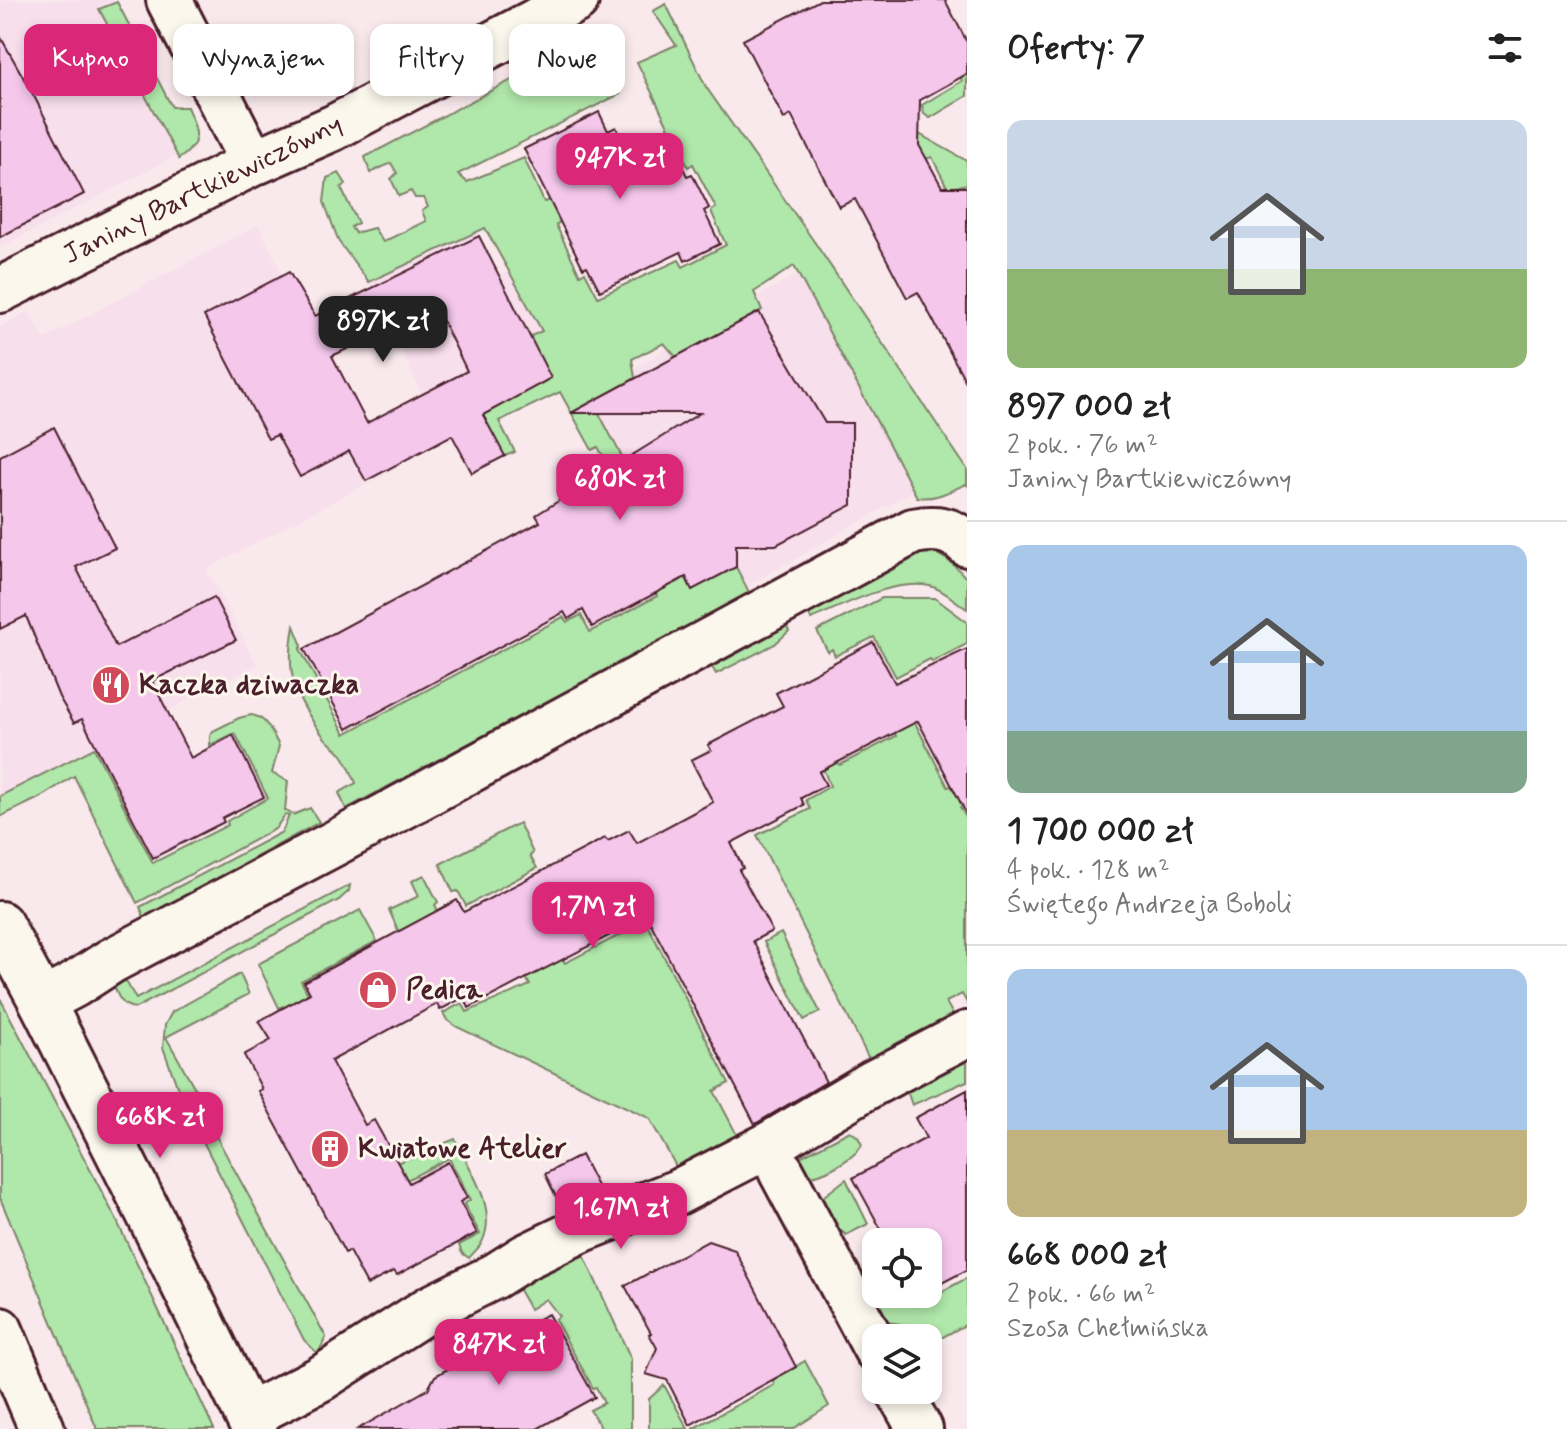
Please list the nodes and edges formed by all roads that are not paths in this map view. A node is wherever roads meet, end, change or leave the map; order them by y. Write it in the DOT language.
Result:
graph roads {
  1 [pos="169,0"];
  2 [pos="576,0"];
  3 [pos="253,163"];
  4 [pos="0,290"];
  5 [pos="967,544"];
  6 [pos="0,924"];
  7 [pos="42,1002"];
  8 [pos="967,1034"];
  9 [pos="781,1171"];
  10 [pos="863,1324"];
  11 [pos="0,1330"];
  12 [pos="906,1404"];
  13 [pos="251,1422"];
  14 [pos="42,1429"];
  15 [pos="920,1429"];
  1 -- 3 [label="street"];
  2 -- 3 [label="street, Janiny Bartkiewiczówny"];
  3 -- 4 [label="street, Janiny Bartkiewiczówny"];
  5 -- 7 [label="street"];
  6 -- 7 [label="street"];
  7 -- 13 [label="street"];
  8 -- 13 [label="street"];
  9 -- 10 [label="street"];
  11 -- 14 [label="street"];
  12 -- 15 [label="street"];
}
